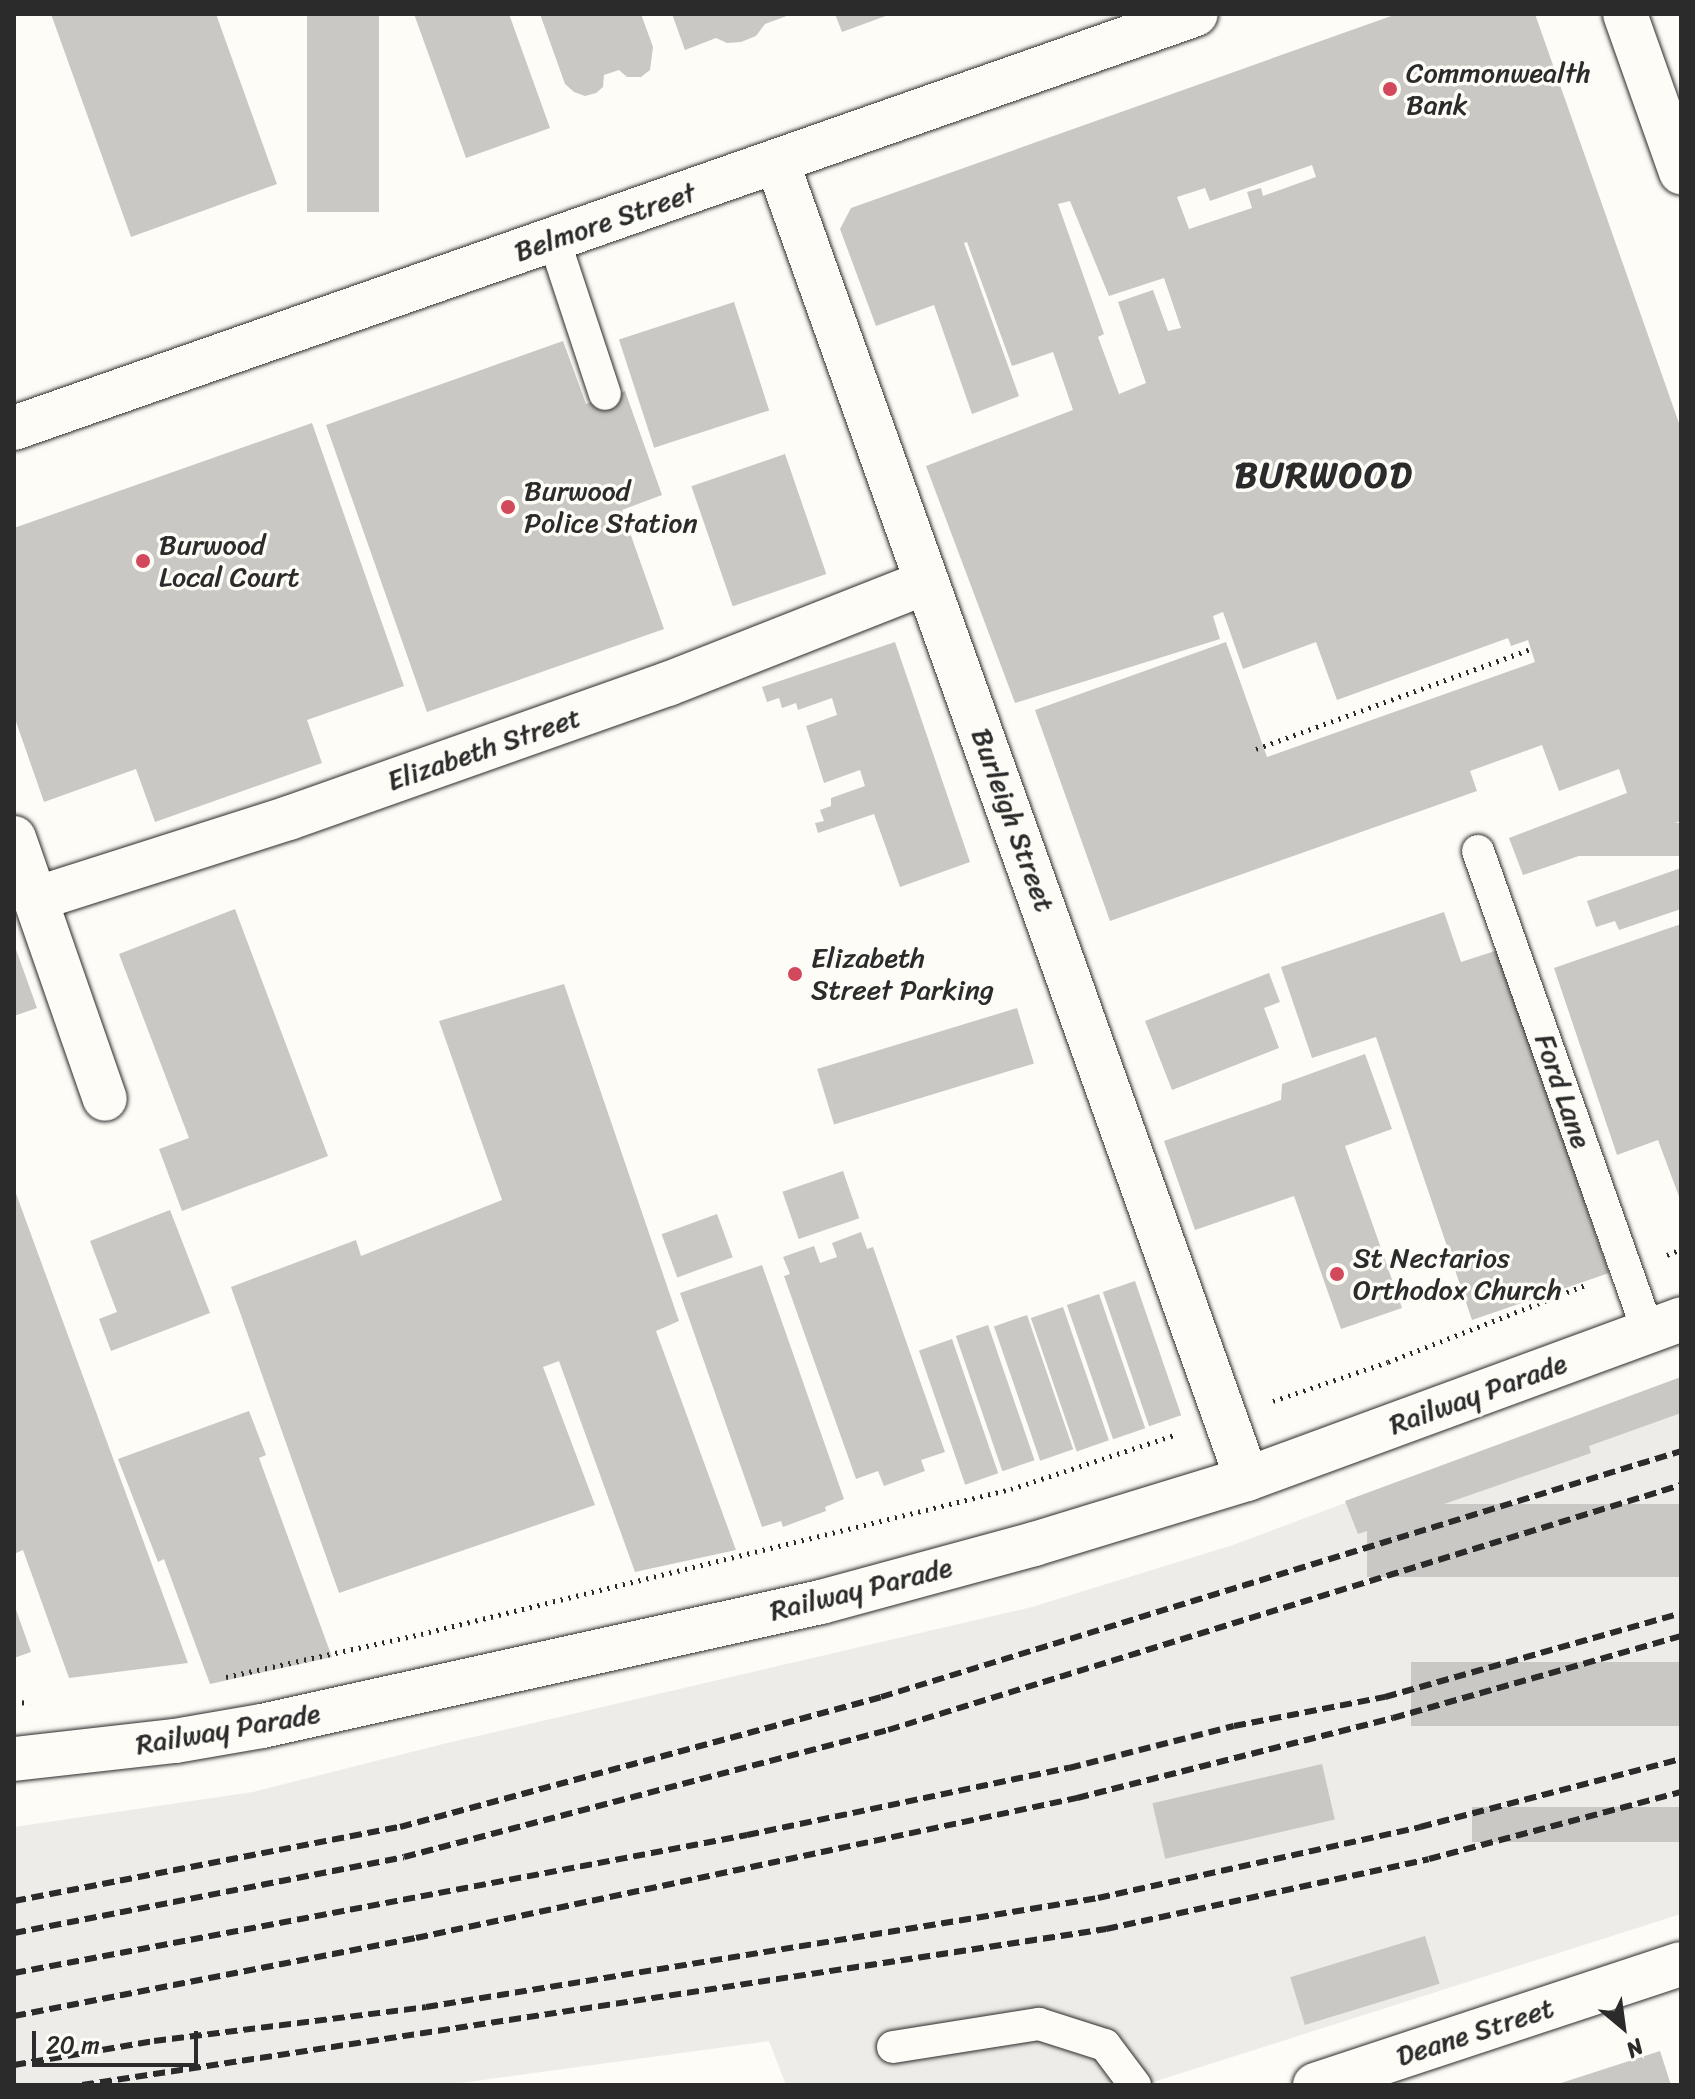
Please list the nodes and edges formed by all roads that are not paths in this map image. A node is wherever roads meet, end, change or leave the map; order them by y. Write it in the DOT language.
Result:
graph roads {
  1 [pos="1196,14"];
  2 [pos="1625,14"];
  3 [pos="777,162"];
  4 [pos="1681,172"];
  5 [pos="554,240"];
  6 [pos="605,394"];
  7 [pos="14,428"];
  8 [pos="927,582"];
  9 [pos="14,838"];
  10 [pos="1478,851"];
  11 [pos="35,899"];
  12 [pos="105,1099"];
  13 [pos="1664,1325"];
  14 [pos="1247,1479"];
  15 [pos="14,1759"];
  16 [pos="1681,1964"];
  17 [pos="893,2047"];
  18 [pos="1135,2085"];
  19 [pos="1315,2085"];
  1 -- 3 [label="street, Belmore Street"];
  2 -- 4 [label="street"];
  3 -- 5 [label="street, Belmore Street"];
  3 -- 8 [label="street, Burleigh Street"];
  5 -- 6 [label="lane"];
  5 -- 7 [label="street, Belmore Street"];
  8 -- 11 [label="street, Elizabeth Street"];
  8 -- 14 [label="street, Burleigh Street"];
  9 -- 11 [label="street"];
  10 -- 13 [label="lane, Ford Lane"];
  11 -- 12 [label="street"];
  13 -- 14 [label="street, Railway Parade"];
  14 -- 15 [label="street, Railway Parade"];
  16 -- 19 [label="street, Deane Street"];
  17 -- 18 [label="lane"];
}
